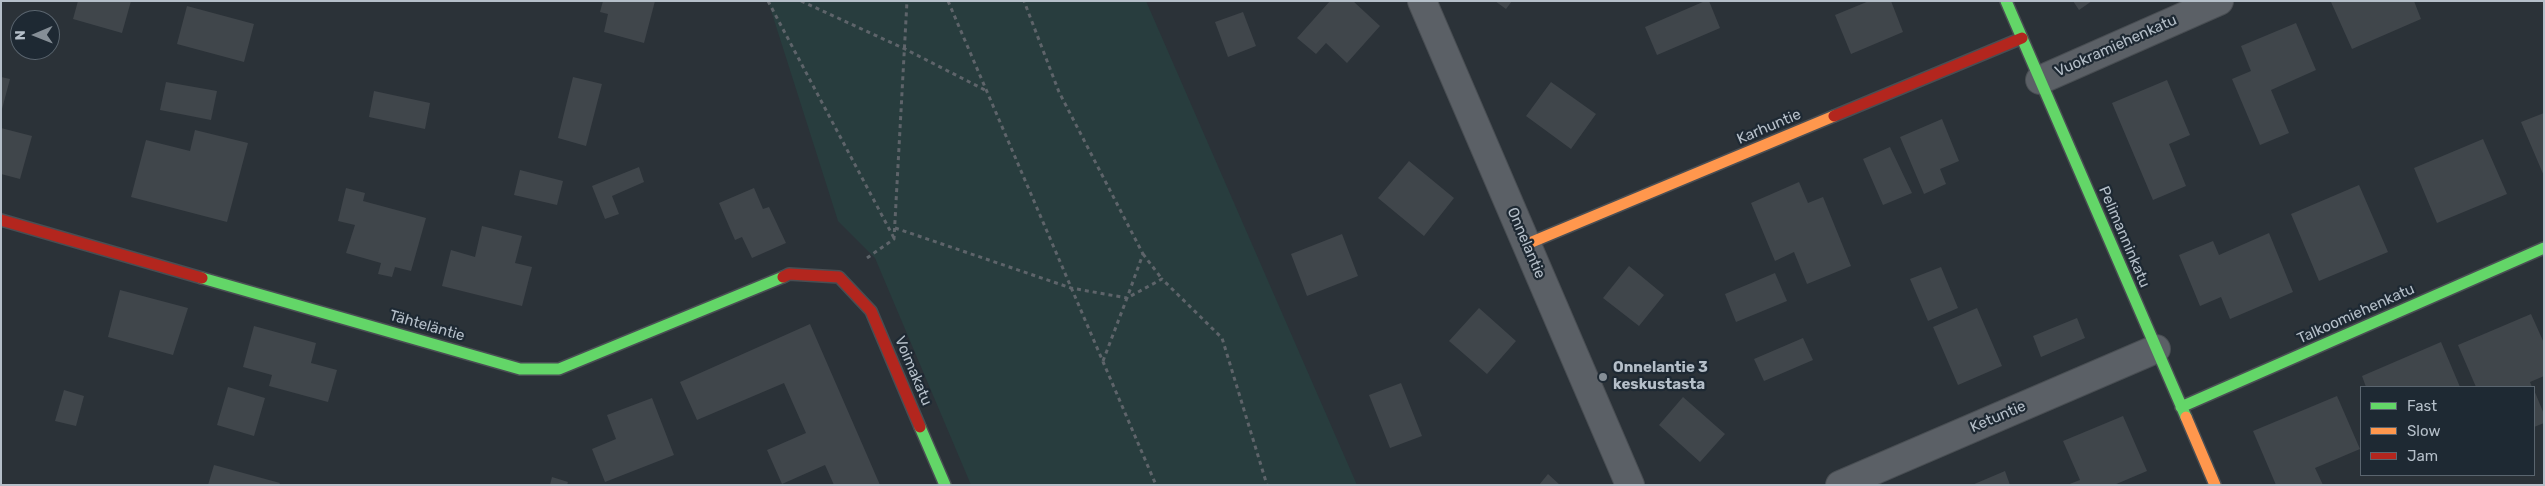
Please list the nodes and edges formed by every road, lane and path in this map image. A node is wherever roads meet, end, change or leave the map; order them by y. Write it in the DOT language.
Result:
graph roads {
  1 [pos="768,1"];
  2 [pos="801,1"];
  3 [pos="907,1"];
  4 [pos="948,1"];
  5 [pos="1024,1"];
  6 [pos="1422,1"];
  7 [pos="2006,1"];
  8 [pos="2219,1"];
  9 [pos="2022,38"];
  10 [pos="905,49"];
  11 [pos="2040,80"];
  12 [pos="986,90"];
  13 [pos="1,220"];
  14 [pos="895,228"];
  15 [pos="894,239"];
  16 [pos="1527,244"];
  17 [pos="2544,248"];
  18 [pos="1143,254"];
  19 [pos="839,277"];
  20 [pos="1162,279"];
  21 [pos="1071,288"];
  22 [pos="1127,298"];
  23 [pos="2156,349"];
  24 [pos="1103,361"];
  25 [pos="2181,407"];
  26 [pos="945,485"];
  27 [pos="1156,485"];
  28 [pos="1267,485"];
  29 [pos="1630,485"];
  30 [pos="1840,485"];
  31 [pos="2215,485"];
  1 -- 15 [label="path"];
  2 -- 10 [label="path"];
  3 -- 10 [label="path"];
  4 -- 12 [label="path"];
  5 -- 18 [label="path"];
  6 -- 16 [label="street, Onnelantie"];
  7 -- 9 [label="street, Pelimanninkatu"];
  8 -- 11 [label="street, Vuokramiehenkatu"];
  9 -- 11 [label="street, Pelimanninkatu"];
  9 -- 16 [label="street, Karhuntie"];
  10 -- 12 [label="path"];
  10 -- 14 [label="path"];
  11 -- 23 [label="street, Pelimanninkatu"];
  12 -- 21 [label="path"];
  13 -- 19 [label="street, Tähteläntie"];
  14 -- 15 [label="path"];
  14 -- 21 [label="path"];
  15 -- 19 [label="path"];
  16 -- 29 [label="street, Onnelantie"];
  17 -- 25 [label="street, Talkoomiehenkatu"];
  18 -- 20 [label="path"];
  18 -- 22 [label="path"];
  19 -- 26 [label="street, Voimakatu"];
  20 -- 22 [label="path"];
  20 -- 28 [label="path"];
  21 -- 22 [label="path"];
  21 -- 24 [label="path"];
  22 -- 24 [label="path"];
  23 -- 25 [label="street, Pelimanninkatu"];
  23 -- 30 [label="street, Ketuntie"];
  24 -- 27 [label="path"];
  25 -- 31 [label="street, Pelimanninkatu"];
}
